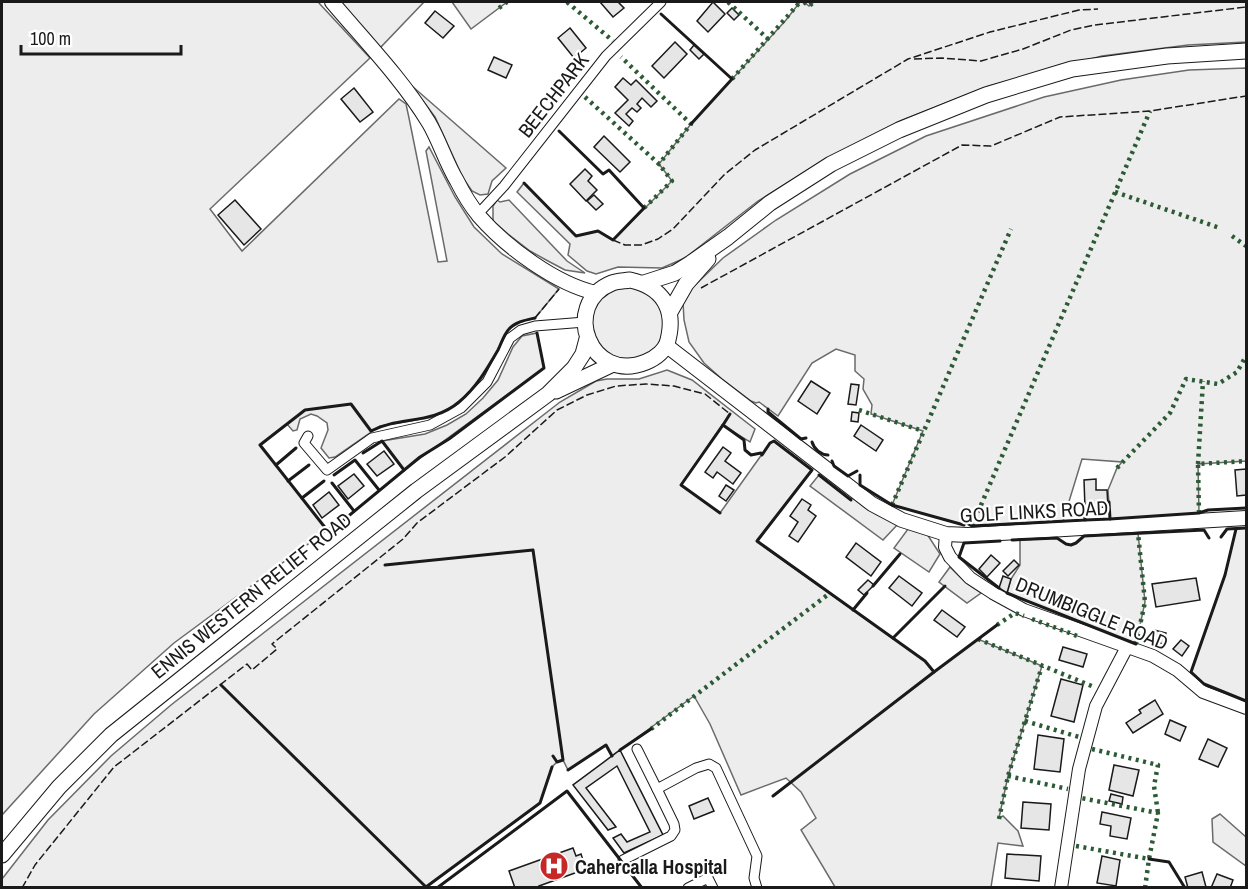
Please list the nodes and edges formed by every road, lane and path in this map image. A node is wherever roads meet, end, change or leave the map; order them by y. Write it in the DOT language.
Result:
graph roads {
  1 [pos="332,2"];
  2 [pos="661,2"];
  3 [pos="1246,51"];
  4 [pos="478,214"];
  5 [pos="728,237"];
  6 [pos="644,283"];
  7 [pos="596,293"];
  8 [pos="670,312"];
  9 [pos="585,322"];
  10 [pos="587,339"];
  11 [pos="667,346"];
  12 [pos="613,364"];
  13 [pos="548,394"];
  14 [pos="308,436"];
  15 [pos="1246,518"];
  16 [pos="945,534"];
  17 [pos="1127,647"];
  18 [pos="1246,708"];
  19 [pos="637,749"];
  20 [pos="657,789"];
  21 [pos="2,855"];
  22 [pos="623,860"];
  23 [pos="753,886"];
  24 [pos="688,888"];
  25 [pos="713,888"];
  26 [pos="1061,888"];
  1 -- 4 [label="main road"];
  2 -- 4 [label="street, BEECHPARK"];
  3 -- 5 [label="main road"];
  4 -- 7 [label="main road"];
  5 -- 6 [label="main road"];
  5 -- 8 [label="main road"];
  6 -- 7 [label="main road"];
  6 -- 8 [label="main road"];
  7 -- 9 [label="main road"];
  8 -- 11 [label="main road"];
  9 -- 10 [label="main road"];
  9 -- 14 [label="street"];
  10 -- 12 [label="main road"];
  10 -- 13 [label="main road, ENNIS WESTERN RELIEF ROAD"];
  11 -- 12 [label="main road"];
  11 -- 16 [label="main road, GOLF LINKS ROAD"];
  12 -- 13 [label="main road, ENNIS WESTERN RELIEF ROAD"];
  13 -- 21 [label="main road, ENNIS WESTERN RELIEF ROAD"];
  15 -- 16 [label="main road, GOLF LINKS ROAD"];
  16 -- 17 [label="street, DRUMBIGGLE ROAD"];
  17 -- 18 [label="street, DRUMBIGGLE ROAD"];
  17 -- 26 [label="street"];
  19 -- 20 [label="street"];
  20 -- 22 [label="street"];
  20 -- 23 [label="street"];
  24 -- 25 [label="street"];
}
